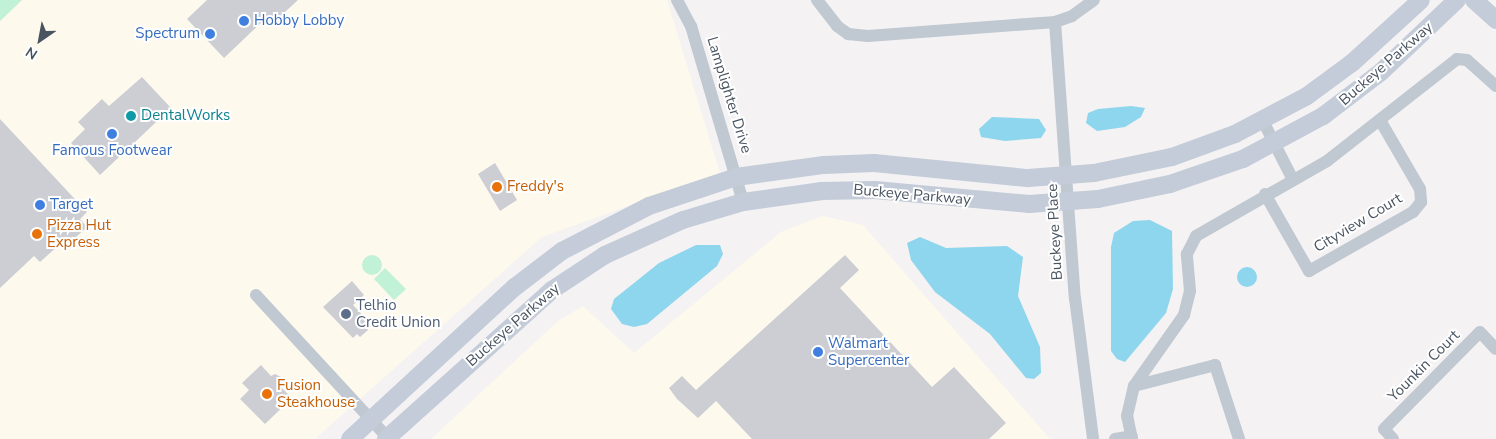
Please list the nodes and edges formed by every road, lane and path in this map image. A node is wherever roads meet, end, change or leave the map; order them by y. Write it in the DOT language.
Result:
graph roads {
  1 [pos="677,0"];
  2 [pos="817,0"];
  3 [pos="1094,0"];
  4 [pos="1421,0"];
  5 [pos="1457,0"];
  6 [pos="1474,0"];
  7 [pos="1496,20"];
  8 [pos="1055,22"];
  9 [pos="1496,86"];
  10 [pos="1263,122"];
  11 [pos="1381,122"];
  12 [pos="1274,144"];
  13 [pos="1068,176"];
  14 [pos="736,177"];
  15 [pos="1292,178"];
  16 [pos="1265,194"];
  17 [pos="743,202"];
  18 [pos="1068,203"];
  19 [pos="256,295"];
  20 [pos="1496,349"];
  21 [pos="1134,386"];
  22 [pos="370,420"];
  23 [pos="1132,437"];
  24 [pos="350,439"];
  25 [pos="387,439"];
  26 [pos="1093,439"];
  27 [pos="1115,439"];
  28 [pos="1239,439"];
  29 [pos="1393,439"];
  1 -- 14 [label="street, Lamplighter Drive"];
  2 -- 8 [label="street"];
  3 -- 8 [label="street"];
  4 -- 10 [label="street, Buckeye Parkway"];
  5 -- 12 [label="street, Buckeye Parkway"];
  6 -- 7 [label="street"];
  8 -- 13 [label="street, Buckeye Place"];
  9 -- 11 [label="street"];
  10 -- 12 [label="street"];
  10 -- 13 [label="street, Buckeye Parkway"];
  11 -- 15 [label="street"];
  11 -- 16 [label="street, Cityview Court"];
  12 -- 15 [label="street"];
  12 -- 18 [label="street, Buckeye Parkway"];
  13 -- 14 [label="street, Buckeye Parkway"];
  13 -- 18 [label="street, Buckeye Place"];
  14 -- 17 [label="street, Lamplighter Drive"];
  14 -- 22 [label="street, Buckeye Parkway"];
  15 -- 16 [label="street"];
  16 -- 21 [label="street"];
  17 -- 18 [label="street, Buckeye Parkway"];
  17 -- 25 [label="street, Buckeye Parkway"];
  18 -- 26 [label="street, Buckeye Place"];
  19 -- 22 [label="street"];
  20 -- 29 [label="street, Younkin Court"];
  21 -- 23 [label="street"];
  21 -- 28 [label="street"];
  22 -- 24 [label="street, Buckeye Parkway"];
  22 -- 25 [label="street"];
  23 -- 27 [label="street"];
}
